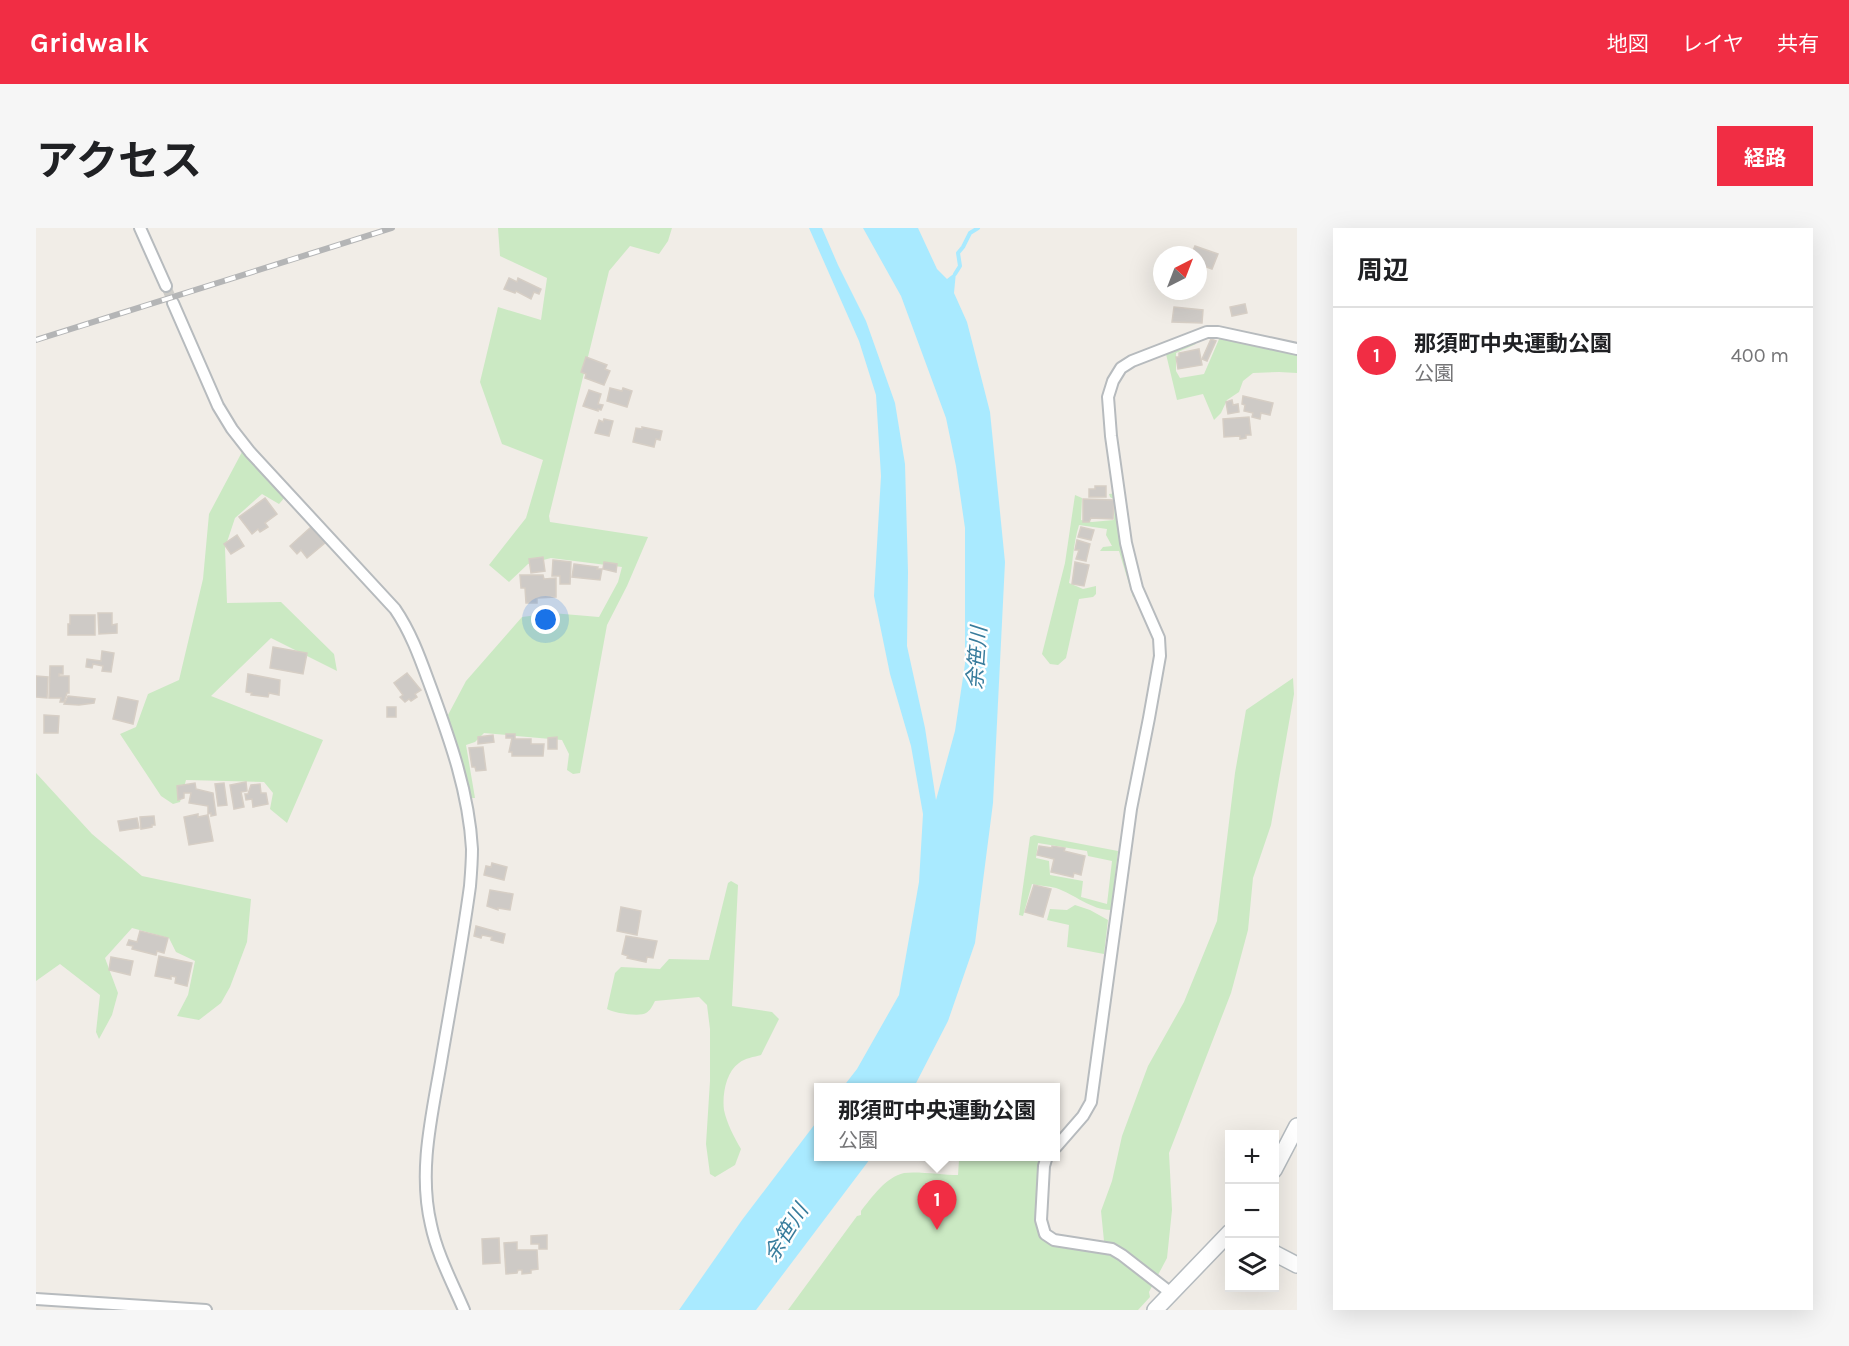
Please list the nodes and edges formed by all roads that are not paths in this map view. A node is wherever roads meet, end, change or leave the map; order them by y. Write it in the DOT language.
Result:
graph roads {
  1 [pos="140,228"];
  2 [pos="166,286"];
  3 [pos="173,303"];
  4 [pos="1297,349"];
  5 [pos="1297,1126"];
  6 [pos="1060,1142"];
  7 [pos="1046,1161"];
  8 [pos="1279,1162"];
  9 [pos="1225,1237"];
  10 [pos="1279,1255"];
  11 [pos="1297,1266"];
  12 [pos="1171,1293"];
  13 [pos="36,1299"];
  14 [pos="206,1310"];
  15 [pos="464,1310"];
  16 [pos="1155,1310"];
  1 -- 2 [label="street"];
  3 -- 15 [label="street"];
  4 -- 6 [label="street"];
  5 -- 8 [label="street"];
  7 -- 12 [label="street"];
  9 -- 12 [label="street"];
  10 -- 11 [label="street"];
  12 -- 16 [label="street"];
  13 -- 14 [label="street"];
}
